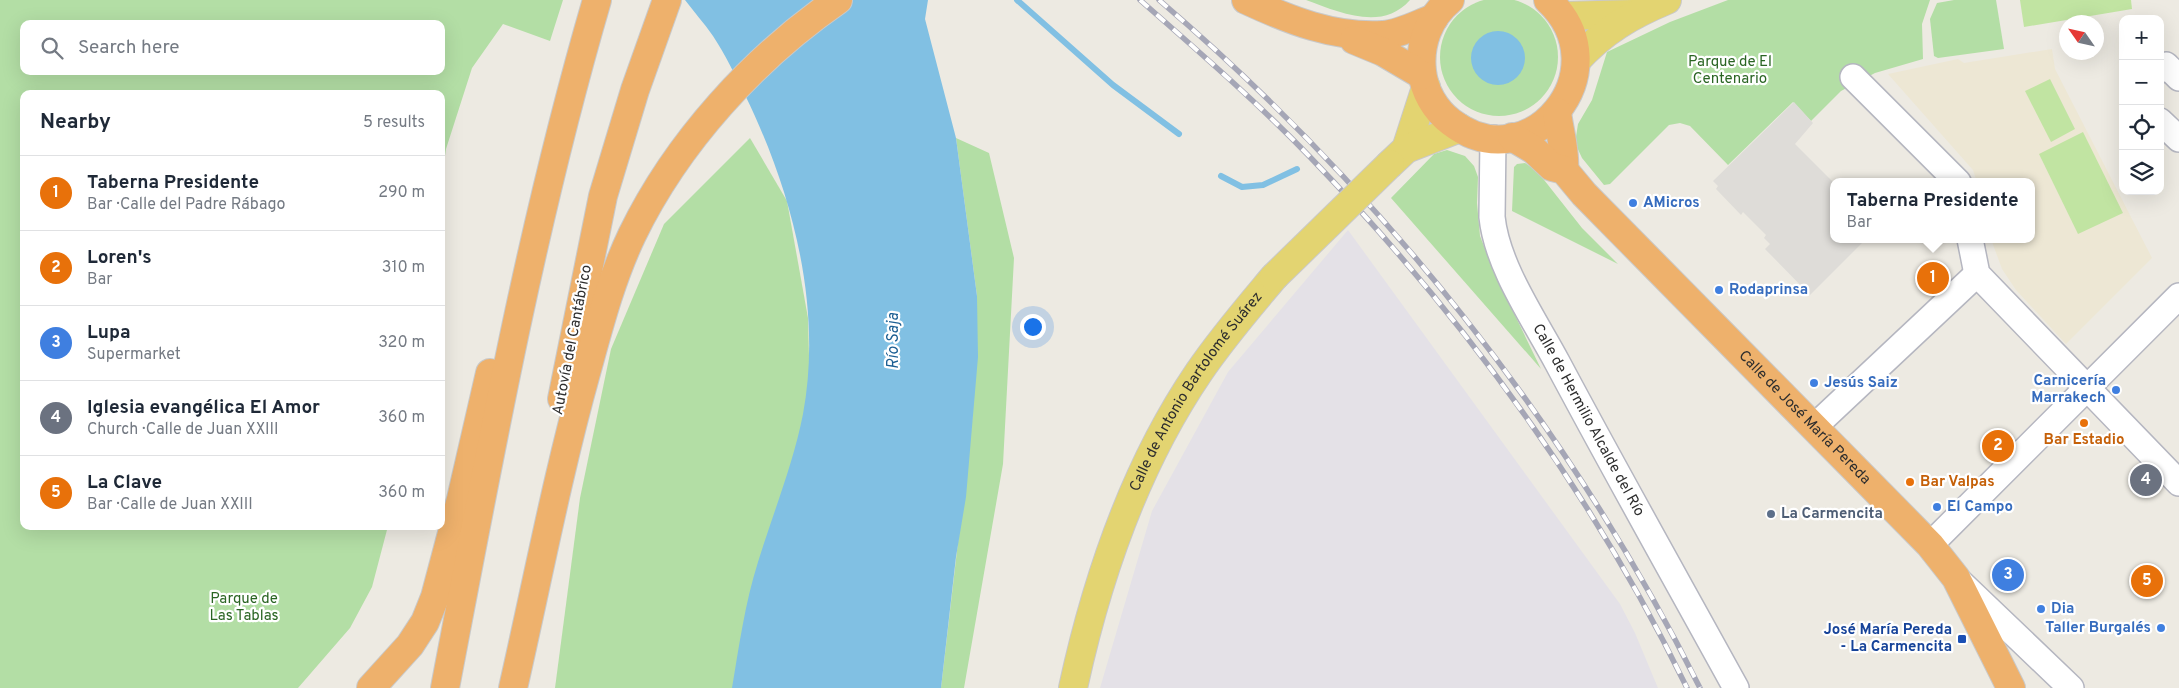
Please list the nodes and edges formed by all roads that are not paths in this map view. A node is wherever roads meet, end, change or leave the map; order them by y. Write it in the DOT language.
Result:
graph roads {
  1 [pos="597,0"];
  2 [pos="667,0"];
  3 [pos="838,0"];
  4 [pos="1246,0"];
  5 [pos="1667,0"];
  6 [pos="1444,5"];
  7 [pos="1555,8"];
  8 [pos="1633,14"];
  9 [pos="1341,34"];
  10 [pos="1576,61"];
  11 [pos="2164,67"];
  12 [pos="1853,77"];
  13 [pos="2179,78"];
  14 [pos="1424,81"];
  15 [pos="1557,112"];
  16 [pos="2164,125"];
  17 [pos="1460,128"];
  18 [pos="1502,138"];
  19 [pos="2179,140"];
  20 [pos="1398,157"];
  21 [pos="1564,170"];
  22 [pos="550,171"];
  23 [pos="1954,178"];
  24 [pos="1971,243"];
  25 [pos="1976,274"];
  26 [pos="2179,296"];
  27 [pos="2088,388"];
  28 [pos="1814,427"];
  29 [pos="2179,483"];
  30 [pos="1930,545"];
  31 [pos="1956,578"];
  32 [pos="372,688"];
  33 [pos="446,688"];
  34 [pos="508,688"];
  35 [pos="513,688"];
  36 [pos="1073,688"];
  37 [pos="1736,688"];
  38 [pos="2011,688"];
  39 [pos="2071,688"];
  1 -- 22 [label="highway"];
  2 -- 34 [label="highway, Autovía del Cantábrico"];
  3 -- 35 [label="highway"];
  4 -- 9 [label="highway"];
  5 -- 8 [label="main road"];
  6 -- 9 [label="highway"];
  6 -- 14 [label="highway"];
  7 -- 8 [label="main road"];
  7 -- 10 [label="highway"];
  8 -- 10 [label="main road"];
  9 -- 14 [label="highway"];
  10 -- 15 [label="highway"];
  11 -- 13 [label="street"];
  12 -- 23 [label="street"];
  14 -- 17 [label="highway"];
  14 -- 20 [label="main road, Calle de Antonio Bartolomé Suárez"];
  15 -- 18 [label="highway"];
  15 -- 21 [label="highway"];
  16 -- 19 [label="street"];
  17 -- 18 [label="highway, Calle de José María Pereda"];
  17 -- 20 [label="main road, Calle de Antonio Bartolomé Suárez"];
  18 -- 21 [label="highway, Calle de José María Pereda"];
  18 -- 37 [label="street, Calle de Hermilio Alcalde del Río"];
  20 -- 36 [label="main road, Calle de Antonio Bartolomé Suárez, bridge"];
  21 -- 28 [label="highway, Calle de José María Pereda"];
  22 -- 32 [label="highway"];
  22 -- 33 [label="highway"];
  24 -- 25 [label="street"];
  25 -- 27 [label="street"];
  25 -- 28 [label="street"];
  26 -- 27 [label="street"];
  27 -- 29 [label="street"];
  27 -- 30 [label="street"];
  28 -- 30 [label="highway, Calle de José María Pereda"];
  30 -- 31 [label="highway, Calle de José María Pereda"];
  31 -- 38 [label="highway, Calle de José María Pereda"];
  31 -- 39 [label="street"];
}
